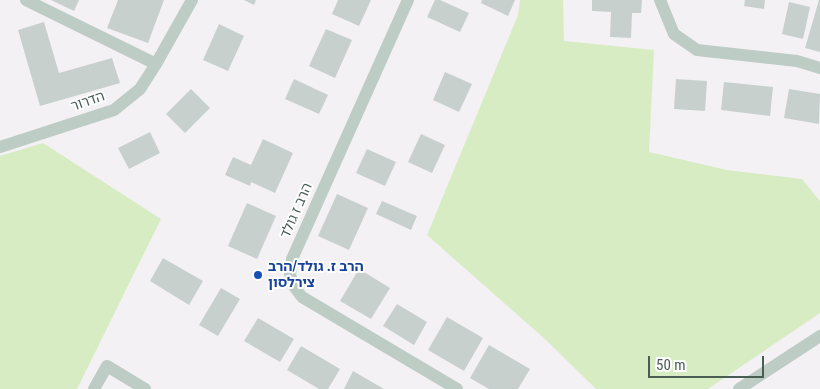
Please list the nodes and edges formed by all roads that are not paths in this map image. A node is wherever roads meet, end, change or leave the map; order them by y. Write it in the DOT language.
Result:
graph roads {
  1 [pos="26,0"];
  2 [pos="192,0"];
  3 [pos="408,0"];
  4 [pos="660,0"];
  5 [pos="156,64"];
  6 [pos="820,68"];
  7 [pos="0,147"];
  8 [pos="820,336"];
  9 [pos="94,389"];
  10 [pos="145,389"];
  11 [pos="457,389"];
  12 [pos="739,389"];
  1 -- 5 [label="street"];
  2 -- 5 [label="street, הדרור"];
  3 -- 11 [label="street, הרב ז גולד"];
  4 -- 6 [label="street"];
  5 -- 7 [label="street, הדרור"];
  8 -- 12 [label="street"];
  9 -- 10 [label="street"];
}
